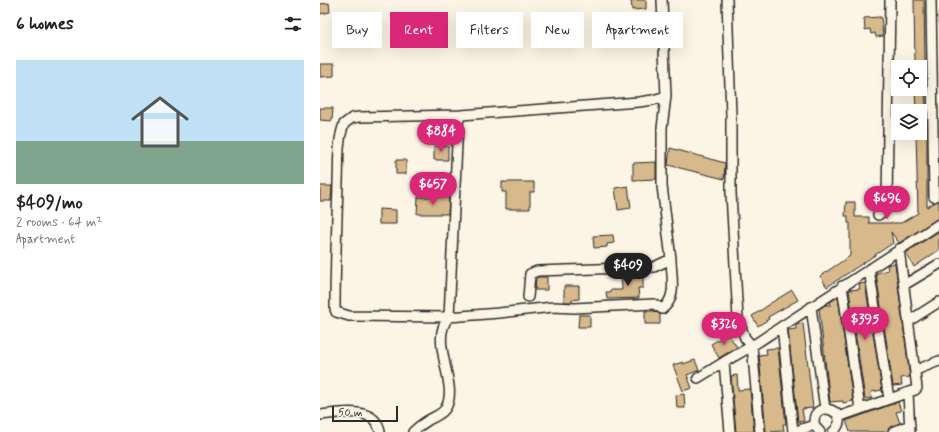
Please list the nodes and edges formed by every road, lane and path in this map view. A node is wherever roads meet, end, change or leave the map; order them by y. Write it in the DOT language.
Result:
graph roads {
  1 [pos="662,0"];
  2 [pos="727,0"];
  3 [pos="890,0"];
  4 [pos="931,0"];
  5 [pos="666,96"];
  6 [pos="461,114"];
  7 [pos="936,168"];
  8 [pos="934,197"];
  9 [pos="878,215"];
  10 [pos="939,224"];
  11 [pos="899,249"];
  12 [pos="671,259"];
  13 [pos="939,264"];
  14 [pos="869,269"];
  15 [pos="904,285"];
  16 [pos="842,286"];
  17 [pos="528,297"];
  18 [pos="939,302"];
  19 [pos="810,307"];
  20 [pos="449,317"];
  21 [pos="909,321"];
  22 [pos="782,326"];
  23 [pos="752,346"];
  24 [pos="939,361"];
  25 [pos="724,362"];
  26 [pos="916,370"];
  27 [pos="698,378"];
  28 [pos="908,393"];
  29 [pos="889,399"];
  30 [pos="825,409"];
  31 [pos="860,409"];
  32 [pos="320,415"];
  33 [pos="838,417"];
  34 [pos="818,429"];
  35 [pos="910,429"];
  36 [pos="380,432"];
  37 [pos="413,432"];
  38 [pos="730,432"];
  39 [pos="760,432"];
  40 [pos="833,432"];
  41 [pos="893,432"];
  1 -- 5 [label="street"];
  2 -- 23 [label="street"];
  3 -- 9 [label="street"];
  4 -- 7 [label="street"];
  5 -- 6 [label="street"];
  5 -- 12 [label="street"];
  6 -- 20 [label="street"];
  6 -- 20 [label="street"];
  7 -- 8 [label="street"];
  10 -- 11 [label="street"];
  11 -- 14 [label="street"];
  11 -- 15 [label="street"];
  12 -- 17 [label="street"];
  12 -- 20 [label="street"];
  13 -- 15 [label="street"];
  14 -- 16 [label="street"];
  14 -- 29 [label="street"];
  15 -- 21 [label="street"];
  16 -- 19 [label="street"];
  16 -- 31 [label="street"];
  18 -- 21 [label="street"];
  19 -- 22 [label="street"];
  19 -- 30 [label="street"];
  20 -- 37 [label="street"];
  21 -- 26 [label="street"];
  22 -- 23 [label="street"];
  22 -- 34 [label="street"];
  23 -- 25 [label="street"];
  23 -- 39 [label="street"];
  24 -- 26 [label="street"];
  25 -- 27 [label="street"];
  25 -- 38 [label="street"];
  26 -- 28 [label="street"];
  28 -- 29 [label="street"];
  28 -- 35 [label="street"];
  29 -- 31 [label="street"];
  30 -- 33 [label="street"];
  30 -- 34 [label="street"];
  31 -- 33 [label="street"];
  32 -- 36 [label="street"];
  33 -- 40 [label="street"];
  35 -- 41 [label="street"];
}
